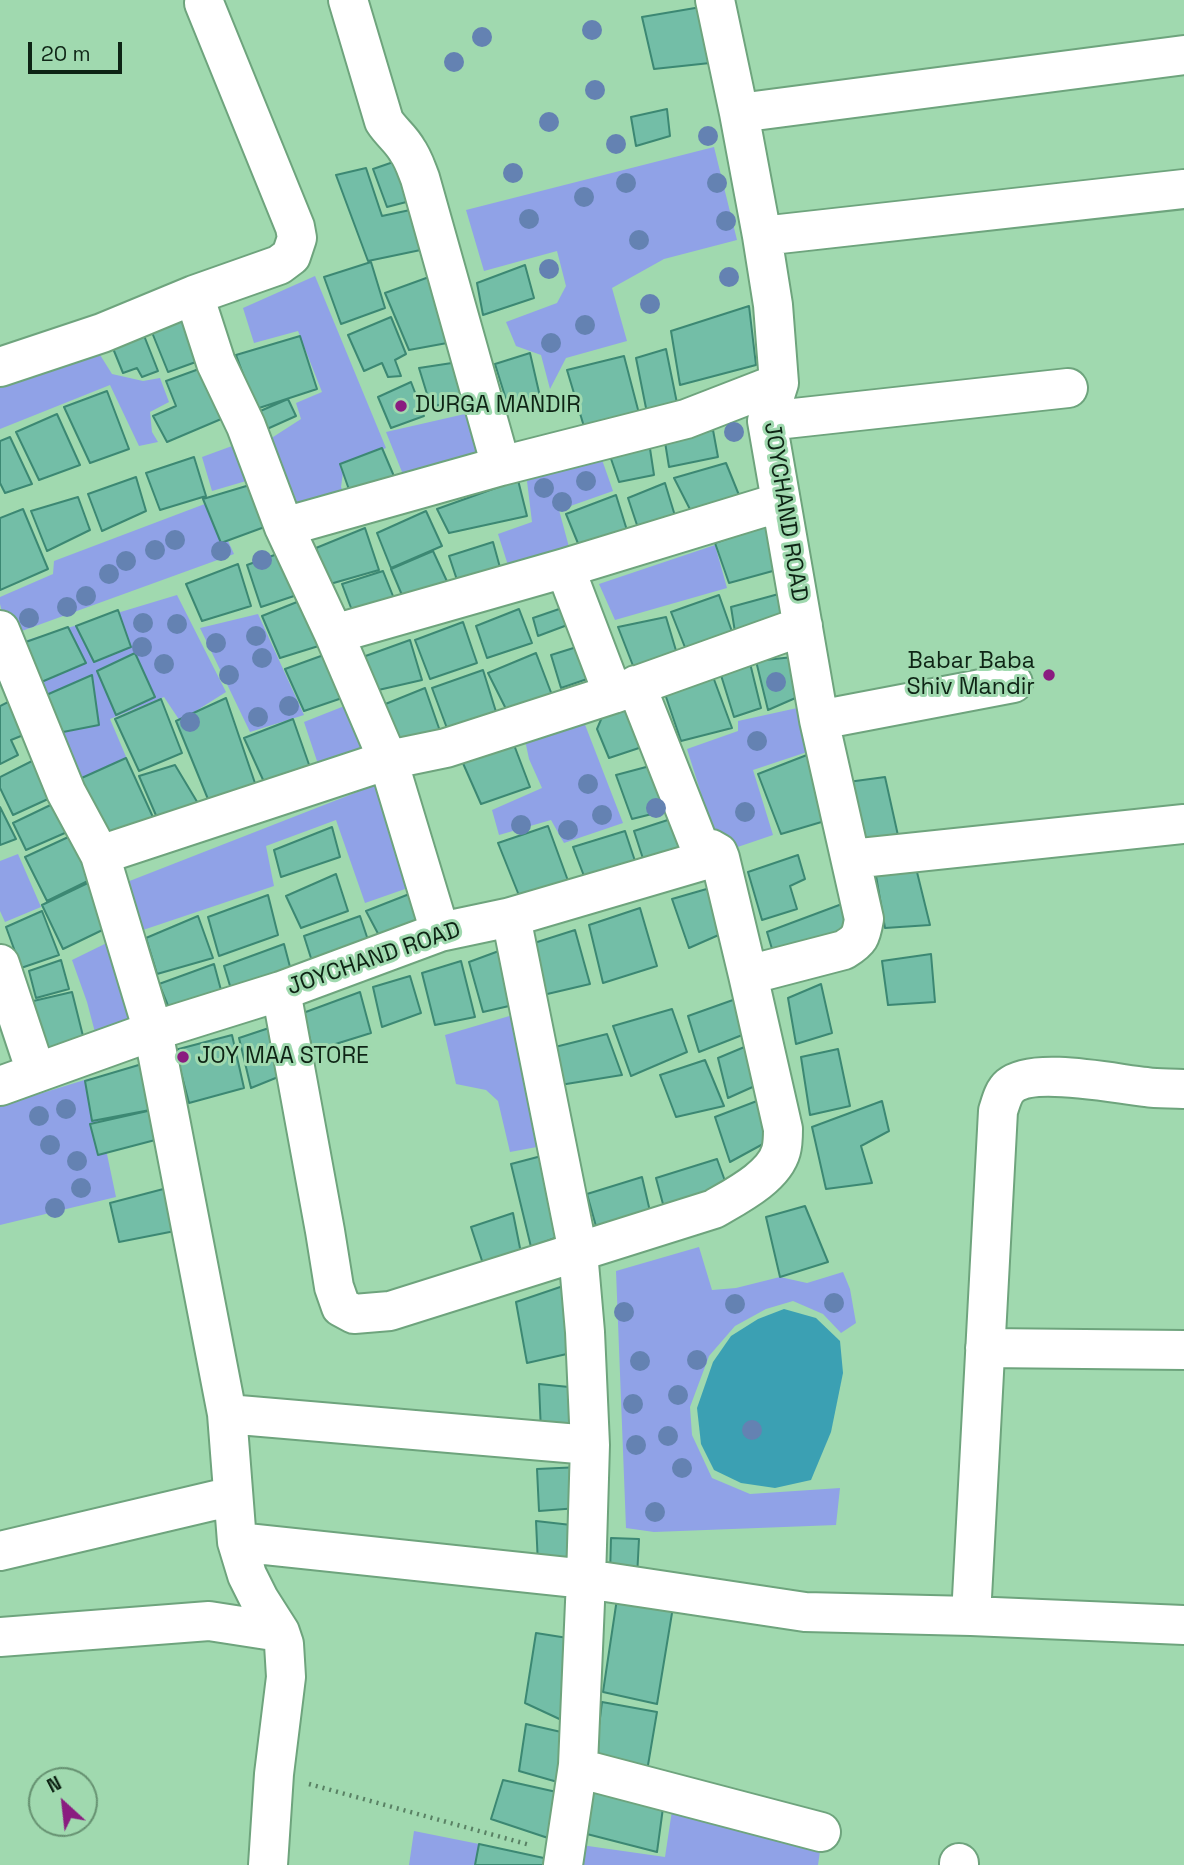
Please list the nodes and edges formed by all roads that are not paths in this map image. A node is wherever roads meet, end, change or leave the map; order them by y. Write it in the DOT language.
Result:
graph roads {
  1 [pos="348,0"];
  2 [pos="715,0"];
  3 [pos="204,3"];
  4 [pos="1184,55"];
  5 [pos="739,113"];
  6 [pos="1184,189"];
  7 [pos="762,236"];
  8 [pos="194,295"];
  9 [pos="0,367"];
  10 [pos="779,383"];
  11 [pos="1068,388"];
  12 [pos="767,421"];
  13 [pos="501,466"];
  14 [pos="781,502"];
  15 [pos="284,527"];
  16 [pos="565,568"];
  17 [pos="803,626"];
  18 [pos="0,631"];
  19 [pos="334,634"];
  20 [pos="1013,683"];
  21 [pos="625,689"];
  22 [pos="819,720"];
  23 [pos="388,760"];
  24 [pos="1184,824"];
  25 [pos="100,855"];
  26 [pos="708,855"];
  27 [pos="851,859"];
  28 [pos="511,917"];
  29 [pos="440,932"];
  30 [pos="0,964"];
  31 [pos="748,975"];
  32 [pos="281,990"];
  33 [pos="153,1031"];
  34 [pos="36,1073"];
  35 [pos="0,1086"];
  36 [pos="1184,1089"];
  37 [pos="578,1252"];
  38 [pos="985,1348"];
  39 [pos="1184,1350"];
  40 [pos="227,1413"];
  41 [pos="590,1445"];
  42 [pos="233,1496"];
  43 [pos="237,1542"];
  44 [pos="0,1551"];
  45 [pos="586,1579"];
  46 [pos="971,1616"];
  47 [pos="1184,1625"];
  48 [pos="280,1632"];
  49 [pos="0,1637"];
  50 [pos="578,1765"];
  51 [pos="821,1832"];
  52 [pos="564,1860"];
  53 [pos="268,1865"];
  1 -- 13 [label="street"];
  2 -- 5 [label="street"];
  3 -- 8 [label="street"];
  4 -- 5 [label="street"];
  5 -- 7 [label="street"];
  6 -- 7 [label="street"];
  7 -- 10 [label="street"];
  8 -- 9 [label="street"];
  8 -- 15 [label="street"];
  10 -- 12 [label="street, JOYCHAND ROAD"];
  10 -- 13 [label="street, JOYCHAND ROAD"];
  11 -- 12 [label="street"];
  12 -- 14 [label="street, JOYCHAND ROAD"];
  13 -- 15 [label="street, JOYCHAND ROAD"];
  14 -- 16 [label="street"];
  14 -- 17 [label="street, JOYCHAND ROAD"];
  15 -- 19 [label="street"];
  16 -- 19 [label="street"];
  16 -- 21 [label="street"];
  17 -- 21 [label="street"];
  17 -- 22 [label="street, JOYCHAND ROAD"];
  18 -- 25 [label="street"];
  19 -- 23 [label="street"];
  20 -- 22 [label="street"];
  21 -- 23 [label="street"];
  21 -- 26 [label="street"];
  22 -- 27 [label="street, JOYCHAND ROAD"];
  23 -- 25 [label="street"];
  23 -- 29 [label="street"];
  24 -- 27 [label="street"];
  25 -- 33 [label="street"];
  26 -- 28 [label="street, JOYCHAND ROAD"];
  26 -- 31 [label="street"];
  27 -- 31 [label="street, JOYCHAND ROAD"];
  28 -- 29 [label="street, JOYCHAND ROAD"];
  28 -- 37 [label="street"];
  29 -- 32 [label="street, JOYCHAND ROAD"];
  30 -- 34 [label="street"];
  31 -- 37 [label="street"];
  32 -- 33 [label="street, JOYCHAND ROAD"];
  32 -- 37 [label="street"];
  33 -- 34 [label="street, JOYCHAND ROAD"];
  33 -- 40 [label="street"];
  34 -- 35 [label="street, JOYCHAND ROAD"];
  36 -- 38 [label="street"];
  37 -- 41 [label="street"];
  38 -- 39 [label="street"];
  38 -- 46 [label="street"];
  40 -- 41 [label="street"];
  40 -- 42 [label="street"];
  41 -- 45 [label="street"];
  42 -- 43 [label="street"];
  42 -- 44 [label="street"];
  43 -- 45 [label="street"];
  43 -- 48 [label="street"];
  45 -- 46 [label="street"];
  45 -- 50 [label="street"];
  46 -- 47 [label="street"];
  48 -- 49 [label="street"];
  48 -- 53 [label="street"];
  50 -- 51 [label="street"];
  50 -- 52 [label="street"];
}
